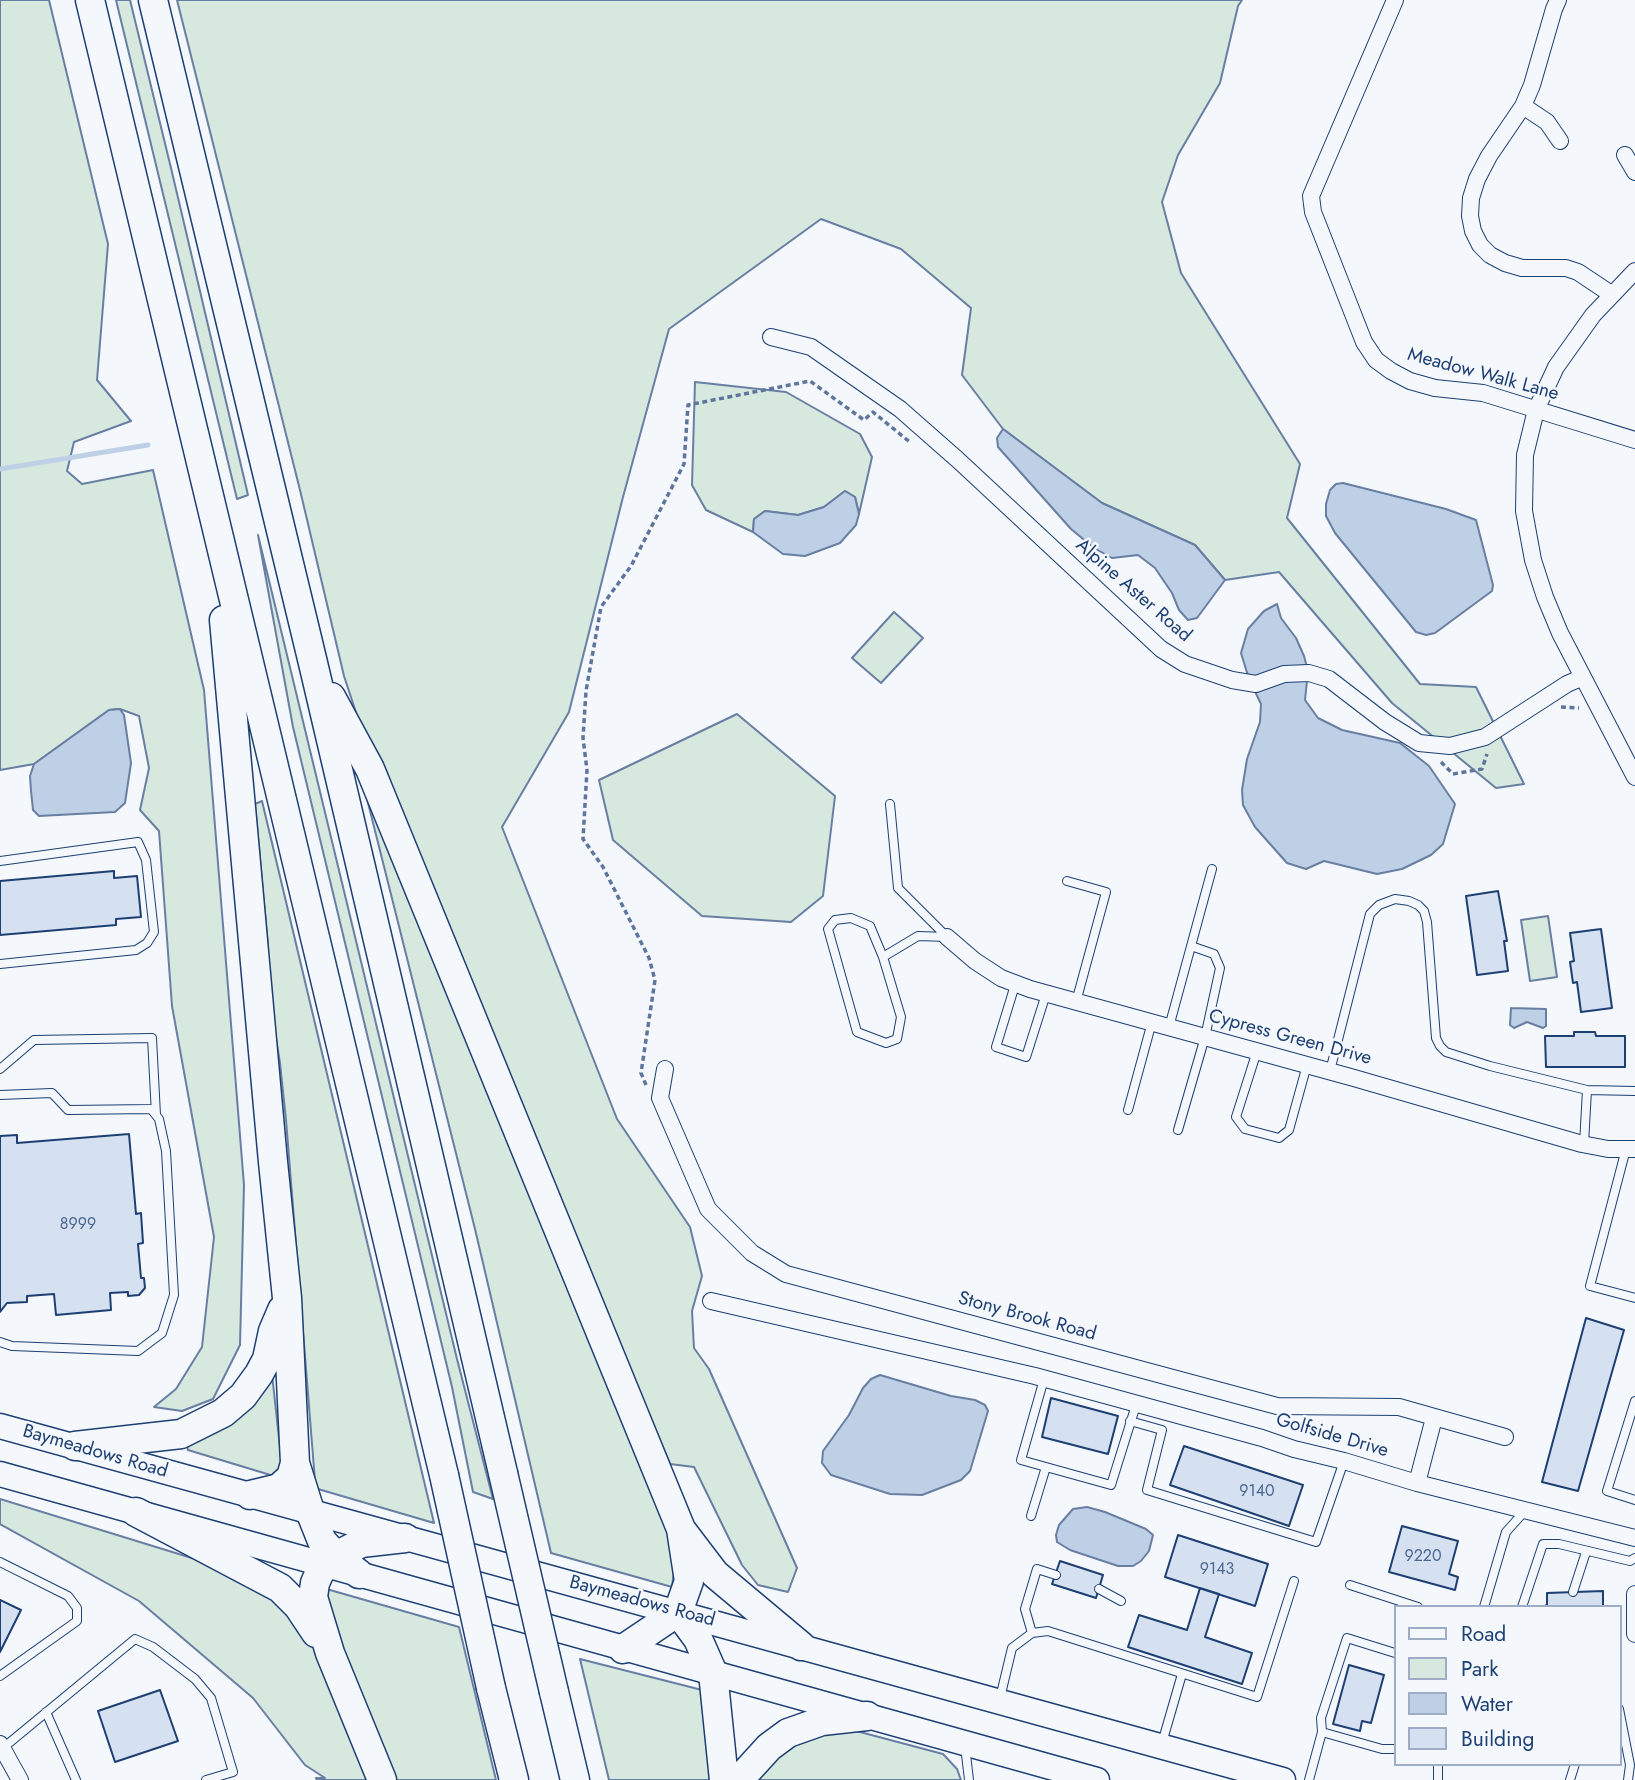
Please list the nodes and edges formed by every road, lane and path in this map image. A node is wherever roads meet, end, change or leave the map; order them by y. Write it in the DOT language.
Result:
graph roads {
  1 [pos="90,0"];
  2 [pos="153,0"];
  3 [pos="1395,0"];
  4 [pos="1558,0"];
  5 [pos="1523,106"];
  6 [pos="1560,141"];
  7 [pos="1625,155"];
  8 [pos="1635,173"];
  9 [pos="1635,271"];
  10 [pos="1611,294"];
  11 [pos="771,337"];
  12 [pos="1536,410"];
  13 [pos="1635,440"];
  14 [pos="913,444"];
  15 [pos="215,523"];
  16 [pos="313,663"];
  17 [pos="1583,677"];
  18 [pos="1567,684"];
  19 [pos="1551,710"];
  20 [pos="1495,748"];
  21 [pos="1437,759"];
  22 [pos="1635,778"];
  23 [pos="890,804"];
  24 [pos="0,861"];
  25 [pos="1212,869"];
  26 [pos="1067,881"];
  27 [pos="947,937"];
  28 [pos="1191,946"];
  29 [pos="883,957"];
  30 [pos="0,964"];
  31 [pos="1015,985"];
  32 [pos="1046,994"];
  33 [pos="1076,1002"];
  34 [pos="1152,1022"];
  35 [pos="1168,1027"];
  36 [pos="1205,1037"];
  37 [pos="1257,1051"];
  38 [pos="1307,1065"];
  39 [pos="0,1069"];
  40 [pos="665,1069"];
  41 [pos="1330,1071"];
  42 [pos="1587,1090"];
  43 [pos="1635,1091"];
  44 [pos="0,1095"];
  45 [pos="651,1097"];
  46 [pos="1128,1110"];
  47 [pos="156,1115"];
  48 [pos="1178,1130"];
  49 [pos="1584,1144"];
  50 [pos="1631,1149"];
  51 [pos="287,1298"];
  52 [pos="1635,1298"];
  53 [pos="710,1301"];
  54 [pos="0,1342"];
  55 [pos="1044,1379"];
  56 [pos="1635,1401"];
  57 [pos="1136,1405"];
  58 [pos="1168,1414"];
  59 [pos="1434,1418"];
  60 [pos="1130,1421"];
  61 [pos="0,1426"];
  62 [pos="1162,1430"];
  63 [pos="1506,1437"];
  64 [pos="75,1446"];
  65 [pos="1344,1461"];
  66 [pos="295,1463"];
  67 [pos="1046,1467"];
  68 [pos="0,1475"];
  69 [pos="1417,1483"];
  70 [pos="250,1495"];
  71 [pos="1635,1500"];
  72 [pos="310,1511"];
  73 [pos="136,1512"];
  74 [pos="1524,1512"];
  75 [pos="1031,1516"];
  76 [pos="681,1529"];
  77 [pos="405,1538"];
  78 [pos="1635,1538"];
  79 [pos="1586,1552"];
  80 [pos="1635,1558"];
  81 [pos="330,1560"];
  82 [pos="0,1562"];
  83 [pos="359,1574"];
  84 [pos="1056,1575"];
  85 [pos="1294,1581"];
  86 [pos="1350,1585"];
  87 [pos="1099,1589"];
  88 [pos="1573,1592"];
  89 [pos="1635,1594"];
  90 [pos="1121,1601"];
  91 [pos="1413,1605"];
  92 [pos="1485,1605"];
  93 [pos="1523,1605"];
  94 [pos="678,1612"];
  95 [pos="1032,1633"];
  96 [pos="1635,1634"];
  97 [pos="801,1646"];
  98 [pos="623,1649"];
  99 [pos="330,1653"];
  100 [pos="1394,1653"];
  101 [pos="713,1673"];
  102 [pos="1182,1674"];
  103 [pos="0,1677"];
  104 [pos="1000,1701"];
  105 [pos="46,1712"];
  106 [pos="867,1716"];
  107 [pos="1621,1719"];
  108 [pos="1322,1732"];
  109 [pos="965,1743"];
  110 [pos="1,1746"];
  111 [pos="1161,1746"];
  112 [pos="1394,1748"];
  113 [pos="20,1780"];
  114 [pos="76,1780"];
  115 [pos="206,1780"];
  116 [pos="382,1780"];
  117 [pos="514,1780"];
  118 [pos="575,1780"];
  119 [pos="724,1780"];
  120 [pos="739,1780"];
  121 [pos="969,1780"];
  122 [pos="1097,1780"];
  123 [pos="1283,1780"];
  124 [pos="1308,1780"];
  125 [pos="1628,1780"];
  1 -- 15 [label="highway"];
  2 -- 16 [label="highway"];
  3 -- 12 [label="street, Meadow Walk Lane"];
  4 -- 5 [label="street"];
  5 -- 6 [label="street"];
  5 -- 10 [label="street"];
  7 -- 8 [label="street"];
  9 -- 10 [label="street"];
  10 -- 12 [label="street"];
  11 -- 18 [label="street, Alpine Aster Road"];
  12 -- 13 [label="street, Meadow Walk Lane"];
  12 -- 17 [label="street"];
  14 -- 45 [label="path"];
  15 -- 51 [label="highway"];
  15 -- 117 [label="highway, bridge"];
  16 -- 76 [label="highway"];
  16 -- 118 [label="highway, bridge"];
  17 -- 18 [label="street, Alpine Aster Road"];
  17 -- 22 [label="street"];
  18 -- 19 [label="path"];
  20 -- 21 [label="path"];
  23 -- 27 [label="lane"];
  24 -- 30 [label="lane"];
  25 -- 28 [label="lane"];
  26 -- 33 [label="lane"];
  27 -- 29 [label="lane"];
  27 -- 31 [label="street, Cypress Green Drive"];
  28 -- 35 [label="lane"];
  28 -- 36 [label="lane"];
  29 -- 29 [label="lane"];
  31 -- 32 [label="street, Cypress Green Drive"];
  31 -- 32 [label="lane"];
  32 -- 33 [label="street, Cypress Green Drive"];
  33 -- 34 [label="street, Cypress Green Drive"];
  34 -- 35 [label="street, Cypress Green Drive"];
  34 -- 46 [label="lane"];
  35 -- 36 [label="street, Cypress Green Drive"];
  36 -- 37 [label="street, Cypress Green Drive"];
  36 -- 48 [label="lane"];
  37 -- 38 [label="street, Cypress Green Drive"];
  37 -- 38 [label="lane"];
  38 -- 41 [label="street, Cypress Green Drive"];
  39 -- 47 [label="lane"];
  40 -- 59 [label="street, Stony Brook Road"];
  41 -- 42 [label="lane"];
  41 -- 49 [label="street, Cypress Green Drive"];
  42 -- 43 [label="lane"];
  42 -- 49 [label="lane"];
  44 -- 47 [label="lane"];
  47 -- 54 [label="lane"];
  49 -- 50 [label="street, Cypress Green Drive"];
  50 -- 52 [label="lane"];
  51 -- 64 [label="highway"];
  51 -- 66 [label="highway"];
  53 -- 55 [label="street, Golfside Drive"];
  55 -- 57 [label="street, Golfside Drive"];
  55 -- 67 [label="lane"];
  56 -- 71 [label="lane"];
  57 -- 58 [label="street, Golfside Drive"];
  57 -- 60 [label="lane"];
  58 -- 62 [label="lane"];
  58 -- 65 [label="street, Golfside Drive"];
  59 -- 63 [label="street, Stony Brook Road"];
  59 -- 69 [label="street"];
  60 -- 62 [label="lane"];
  60 -- 67 [label="lane"];
  61 -- 64 [label="main road, Baymeadows Road"];
  62 -- 65 [label="lane"];
  64 -- 70 [label="main road, Baymeadows Road"];
  65 -- 69 [label="street, Golfside Drive"];
  66 -- 70 [label="highway"];
  66 -- 72 [label="highway"];
  67 -- 75 [label="lane"];
  68 -- 73 [label="main road"];
  69 -- 74 [label="street, Golfside Drive"];
  70 -- 72 [label="main road, Baymeadows Road"];
  72 -- 77 [label="main road, Baymeadows Road"];
  72 -- 81 [label="highway"];
  73 -- 81 [label="main road"];
  73 -- 99 [label="highway"];
  74 -- 78 [label="street, Golfside Drive"];
  74 -- 92 [label="lane"];
  76 -- 94 [label="highway"];
  76 -- 97 [label="highway"];
  77 -- 81 [label="highway"];
  77 -- 94 [label="main road, Baymeadows Road"];
  79 -- 80 [label="lane"];
  79 -- 88 [label="lane"];
  79 -- 93 [label="lane"];
  81 -- 83 [label="highway"];
  81 -- 99 [label="highway"];
  82 -- 103 [label="lane"];
  83 -- 98 [label="main road"];
  84 -- 95 [label="lane"];
  85 -- 102 [label="lane"];
  86 -- 91 [label="lane"];
  87 -- 90 [label="lane"];
  89 -- 96 [label="street"];
  94 -- 97 [label="main road, Baymeadows Road"];
  94 -- 98 [label="highway"];
  94 -- 101 [label="highway"];
  95 -- 102 [label="lane"];
  95 -- 104 [label="lane"];
  97 -- 104 [label="main road, Baymeadows Road"];
  98 -- 101 [label="main road"];
  99 -- 116 [label="highway"];
  100 -- 108 [label="lane"];
  101 -- 106 [label="main road"];
  101 -- 119 [label="highway"];
  102 -- 111 [label="lane"];
  104 -- 111 [label="main road, Baymeadows Road"];
  105 -- 110 [label="lane"];
  105 -- 114 [label="lane"];
  105 -- 115 [label="lane"];
  106 -- 109 [label="main road"];
  106 -- 120 [label="highway"];
  107 -- 125 [label="lane"];
  108 -- 112 [label="lane"];
  108 -- 124 [label="lane"];
  109 -- 121 [label="lane"];
  109 -- 122 [label="main road"];
  110 -- 113 [label="street"];
  111 -- 123 [label="main road, Baymeadows Road"];
}
